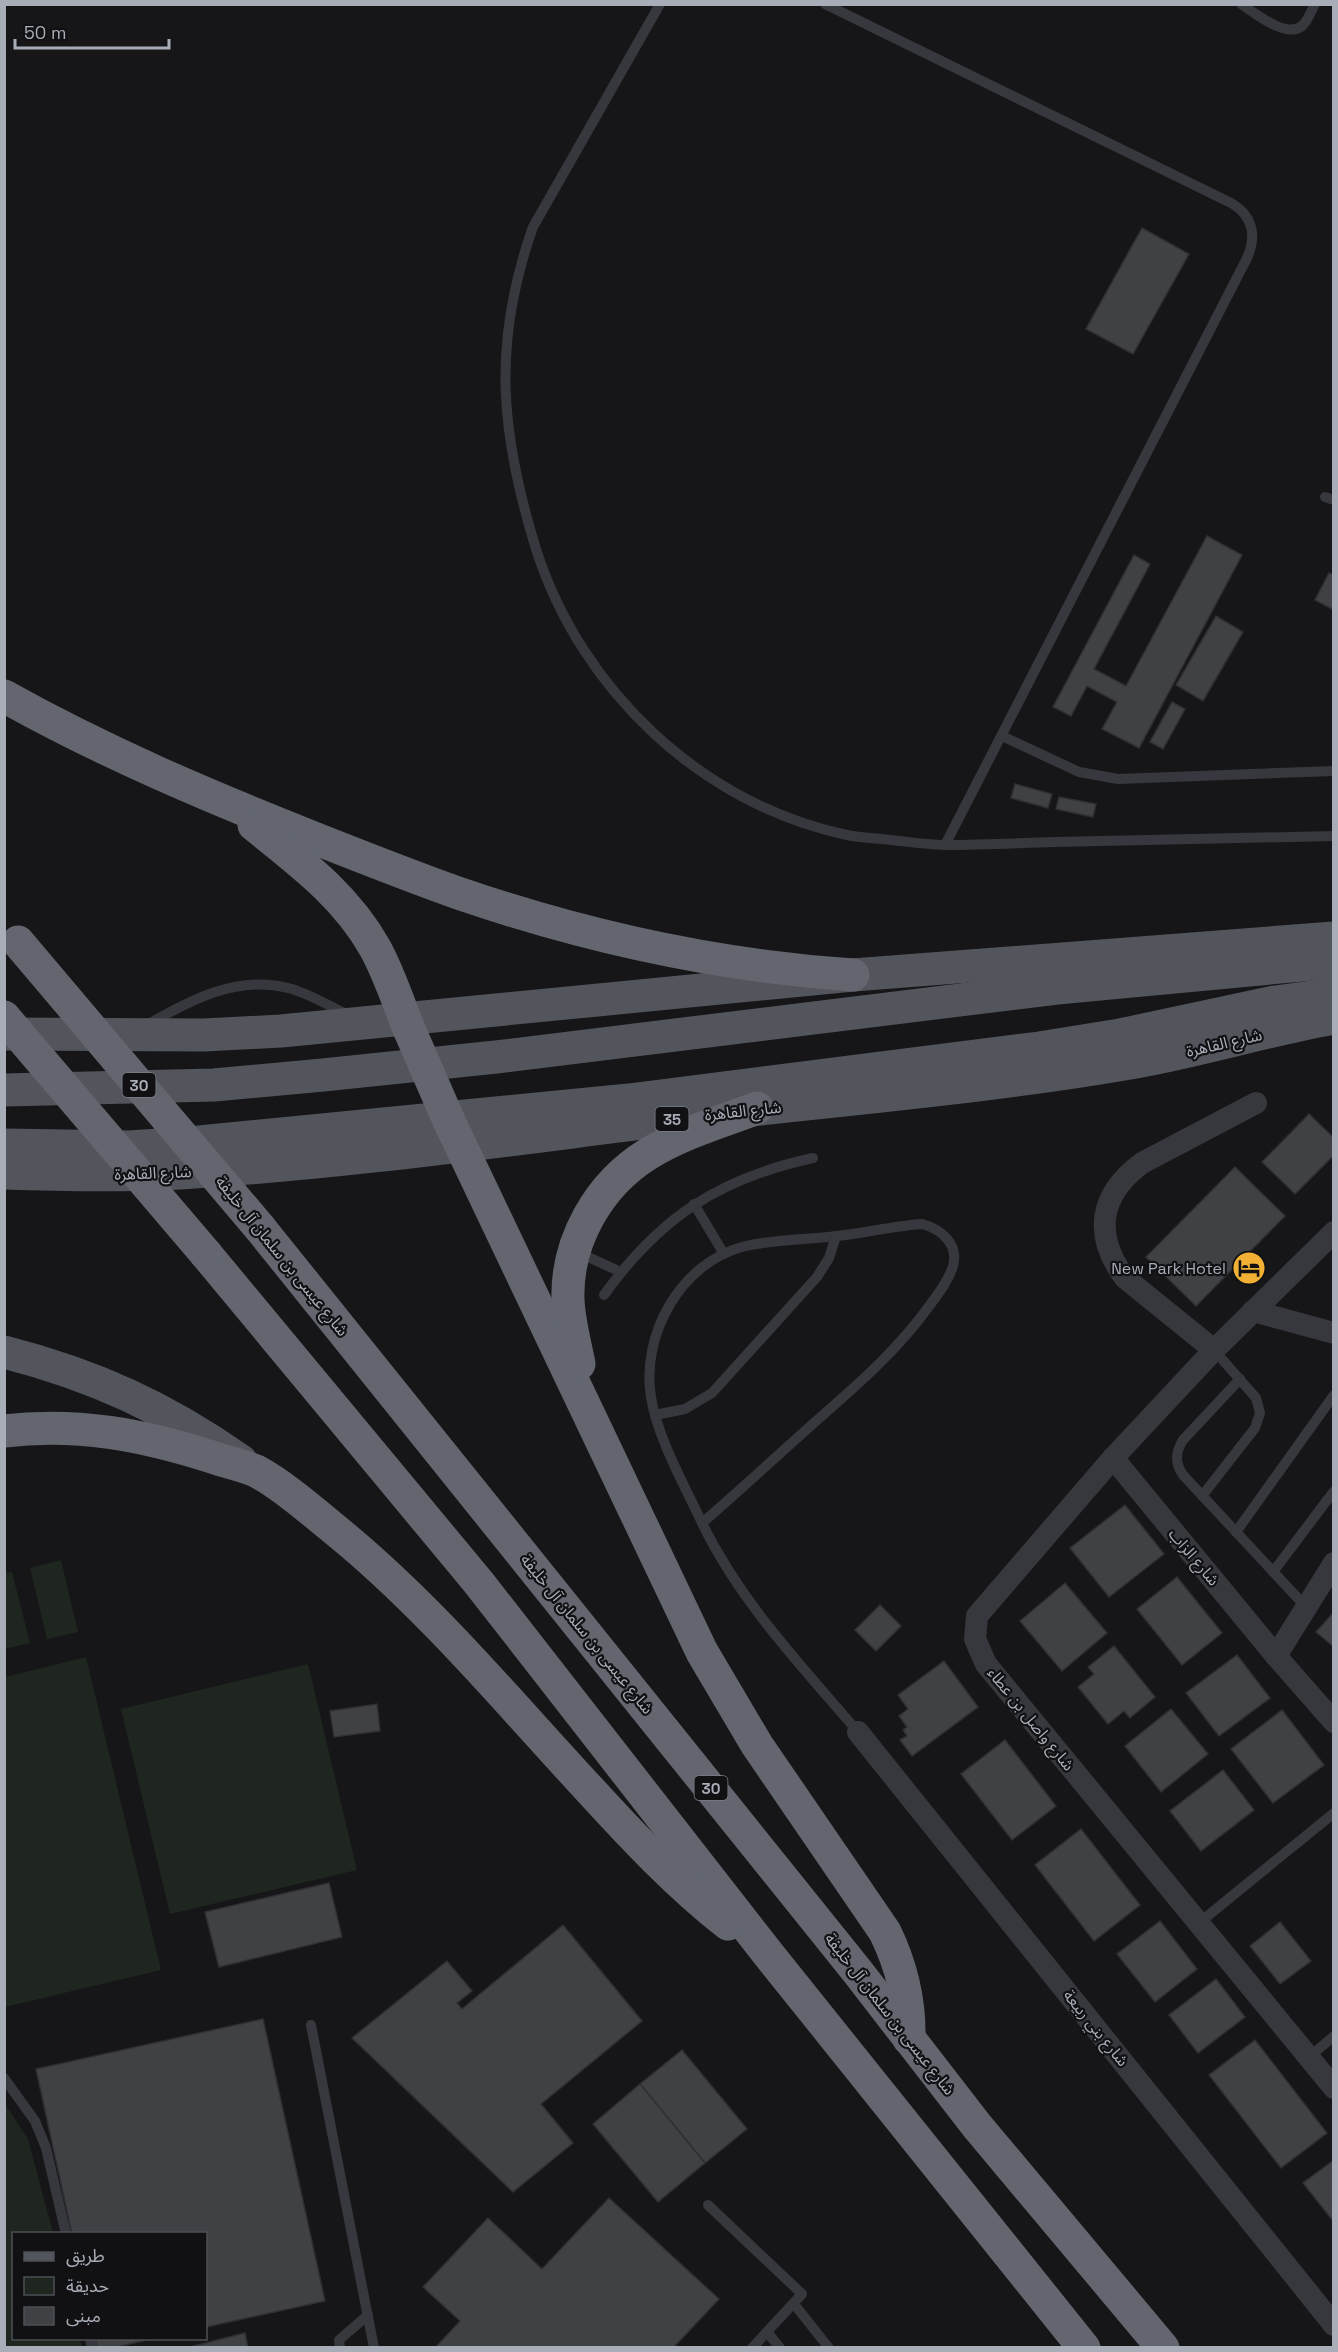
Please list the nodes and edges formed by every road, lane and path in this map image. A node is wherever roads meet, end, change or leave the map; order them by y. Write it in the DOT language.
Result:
graph roads {
  1 [pos="660,4"];
  2 [pos="825,4"];
  3 [pos="1241,4"];
  4 [pos="1315,4"];
  5 [pos="4,696"];
  6 [pos="1002,736"];
  7 [pos="1334,771"];
  8 [pos="226,804"];
  9 [pos="1334,836"];
  10 [pos="945,845"];
  11 [pos="1334,924"];
  12 [pos="11,935"];
  13 [pos="1334,938"];
  14 [pos="1283,941"];
  15 [pos="1334,962"];
  16 [pos="853,975"];
  17 [pos="1334,994"];
  18 [pos="4,1017"];
  19 [pos="1334,1018"];
  20 [pos="365,1022"];
  21 [pos="407,1024"];
  22 [pos="4,1034"];
  23 [pos="128,1036"];
  24 [pos="4,1090"];
  25 [pos="1256,1103"];
  26 [pos="757,1108"];
  27 [pos="454,1133"];
  28 [pos="4,1145"];
  29 [pos="813,1158"];
  30 [pos="4,1173"];
  31 [pos="694,1204"];
  32 [pos="1334,1232"];
  33 [pos="836,1236"];
  34 [pos="574,1250"];
  35 [pos="724,1254"];
  36 [pos="621,1272"];
  37 [pos="604,1295"];
  38 [pos="1253,1311"];
  39 [pos="1334,1333"];
  40 [pos="1214,1350"];
  41 [pos="4,1352"];
  42 [pos="1240,1379"];
  43 [pos="1334,1395"];
  44 [pos="590,1412"];
  45 [pos="655,1415"];
  46 [pos="4,1431"];
  47 [pos="1113,1458"];
  48 [pos="256,1472"];
  49 [pos="1334,1491"];
  50 [pos="1202,1496"];
  51 [pos="702,1523"];
  52 [pos="1236,1532"];
  53 [pos="1334,1563"];
  54 [pos="1274,1572"];
  55 [pos="1307,1608"];
  56 [pos="1276,1656"];
  57 [pos="1334,1722"];
  58 [pos="858,1732"];
  59 [pos="1334,1813"];
  60 [pos="1199,1923"];
  61 [pos="769,1955"];
  62 [pos="311,2025"];
  63 [pos="1334,2036"];
  64 [pos="909,2038"];
  65 [pos="1308,2058"];
  66 [pos="4,2078"];
  67 [pos="1334,2088"];
  68 [pos="708,2205"];
  69 [pos="66,2232"];
  70 [pos="794,2304"];
  71 [pos="368,2315"];
  72 [pos="1334,2325"];
  73 [pos="767,2332"];
  74 [pos="340,2348"];
  75 [pos="374,2348"];
  76 [pos="752,2348"];
  77 [pos="780,2348"];
  78 [pos="829,2348"];
  79 [pos="1084,2348"];
  80 [pos="1163,2348"];
  1 -- 10 [label="lane"];
  2 -- 6 [label="lane"];
  3 -- 4 [label="lane"];
  5 -- 8 [label="highway"];
  6 -- 7 [label="lane"];
  6 -- 10 [label="lane"];
  8 -- 16 [label="highway"];
  8 -- 21 [label="highway"];
  9 -- 10 [label="lane"];
  11 -- 14 [label="street"];
  12 -- 64 [label="highway, شارع عيسى بن سلمان آل خليفة / 30, bridge"];
  13 -- 14 [label="main road"];
  14 -- 16 [label="main road"];
  15 -- 24 [label="main road"];
  16 -- 21 [label="main road"];
  17 -- 28 [label="main road, شارع القاهرة / 35"];
  18 -- 61 [label="highway, bridge"];
  19 -- 26 [label="main road, شارع القاهرة / 35"];
  20 -- 21 [label="main road"];
  20 -- 23 [label="main road"];
  20 -- 23 [label="lane"];
  21 -- 27 [label="highway, bridge"];
  22 -- 23 [label="main road"];
  25 -- 40 [label="street"];
  26 -- 27 [label="main road, شارع القاهرة / 35"];
  26 -- 34 [label="highway"];
  27 -- 30 [label="main road, شارع القاهرة / 35"];
  27 -- 44 [label="highway"];
  29 -- 31 [label="lane"];
  31 -- 35 [label="lane"];
  31 -- 36 [label="lane"];
  32 -- 38 [label="street, شارع واصل بن عطاء"];
  33 -- 35 [label="lane"];
  33 -- 45 [label="lane"];
  33 -- 51 [label="lane"];
  34 -- 36 [label="lane"];
  34 -- 44 [label="highway"];
  35 -- 45 [label="lane"];
  36 -- 37 [label="lane"];
  38 -- 39 [label="street"];
  38 -- 40 [label="street, شارع واصل بن عطاء"];
  40 -- 42 [label="lane"];
  40 -- 47 [label="street, شارع واصل بن عطاء"];
  41 -- 48 [label="main road"];
  42 -- 50 [label="lane"];
  42 -- 50 [label="lane"];
  43 -- 52 [label="lane"];
  44 -- 64 [label="highway"];
  45 -- 51 [label="lane"];
  46 -- 48 [label="highway"];
  47 -- 56 [label="street, شارع الزاب"];
  47 -- 60 [label="street, شارع واصل بن عطاء"];
  48 -- 61 [label="highway"];
  49 -- 54 [label="lane"];
  50 -- 52 [label="lane"];
  51 -- 58 [label="lane"];
  52 -- 54 [label="lane"];
  53 -- 55 [label="street"];
  54 -- 55 [label="lane"];
  55 -- 56 [label="street"];
  56 -- 57 [label="street, شارع الزاب"];
  58 -- 72 [label="street, شارع بني ربيعة"];
  59 -- 60 [label="lane"];
  60 -- 65 [label="street, شارع واصل بن عطاء"];
  61 -- 79 [label="highway"];
  62 -- 71 [label="lane"];
  63 -- 65 [label="lane"];
  64 -- 80 [label="highway, شارع عيسى بن سلمان آل خليفة / 30"];
  65 -- 67 [label="street, شارع واصل بن عطاء"];
  66 -- 69 [label="lane"];
  68 -- 70 [label="lane"];
  70 -- 73 [label="lane"];
  70 -- 78 [label="lane"];
  71 -- 74 [label="lane"];
  71 -- 75 [label="lane"];
  73 -- 76 [label="lane"];
  73 -- 77 [label="lane"];
}
